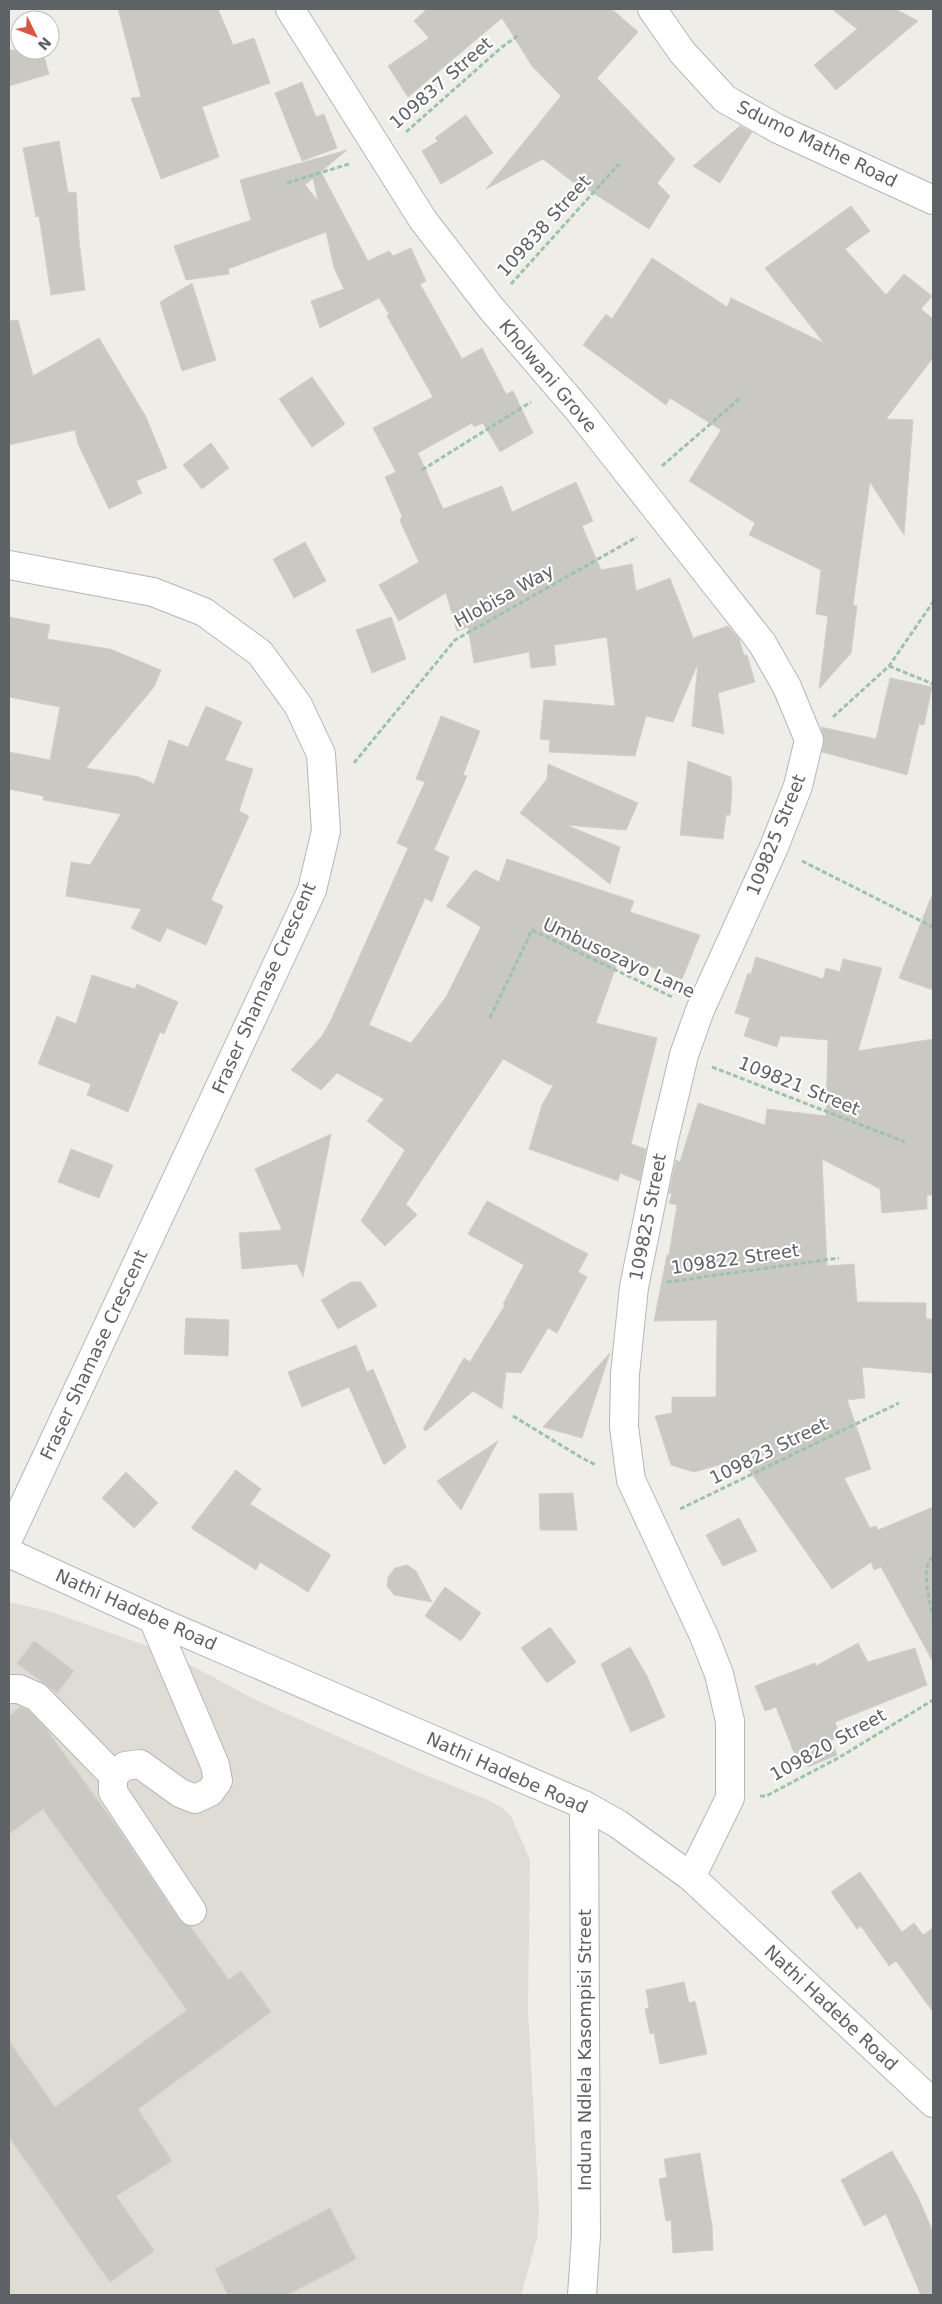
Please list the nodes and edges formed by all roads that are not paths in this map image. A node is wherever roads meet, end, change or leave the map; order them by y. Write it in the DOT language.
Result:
graph roads {
  1 [pos="290,9"];
  2 [pos="652,9"];
  3 [pos="933,200"];
  4 [pos="9,565"];
  5 [pos="809,740"];
  6 [pos="9,1537"];
  7 [pos="9,1553"];
  8 [pos="153,1619"];
  9 [pos="9,1689"];
  10 [pos="113,1776"];
  11 [pos="584,1805"];
  12 [pos="691,1878"];
  13 [pos="192,1911"];
  14 [pos="933,2103"];
  15 [pos="582,2295"];
  1 -- 5 [label="street, Kholwani Grove"];
  2 -- 3 [label="street, Sdumo Mathe Road"];
  4 -- 6 [label="street, Fraser Shamase Crescent"];
  5 -- 12 [label="street, 109825 Street"];
  7 -- 8 [label="street, Nathi Hadebe Road"];
  8 -- 10 [label="street"];
  8 -- 11 [label="street, Nathi Hadebe Road"];
  9 -- 10 [label="street"];
  10 -- 13 [label="street"];
  11 -- 12 [label="street, Nathi Hadebe Road"];
  11 -- 15 [label="street, Induna Ndlela Kasompisi Street"];
  12 -- 14 [label="street, Nathi Hadebe Road"];
}
